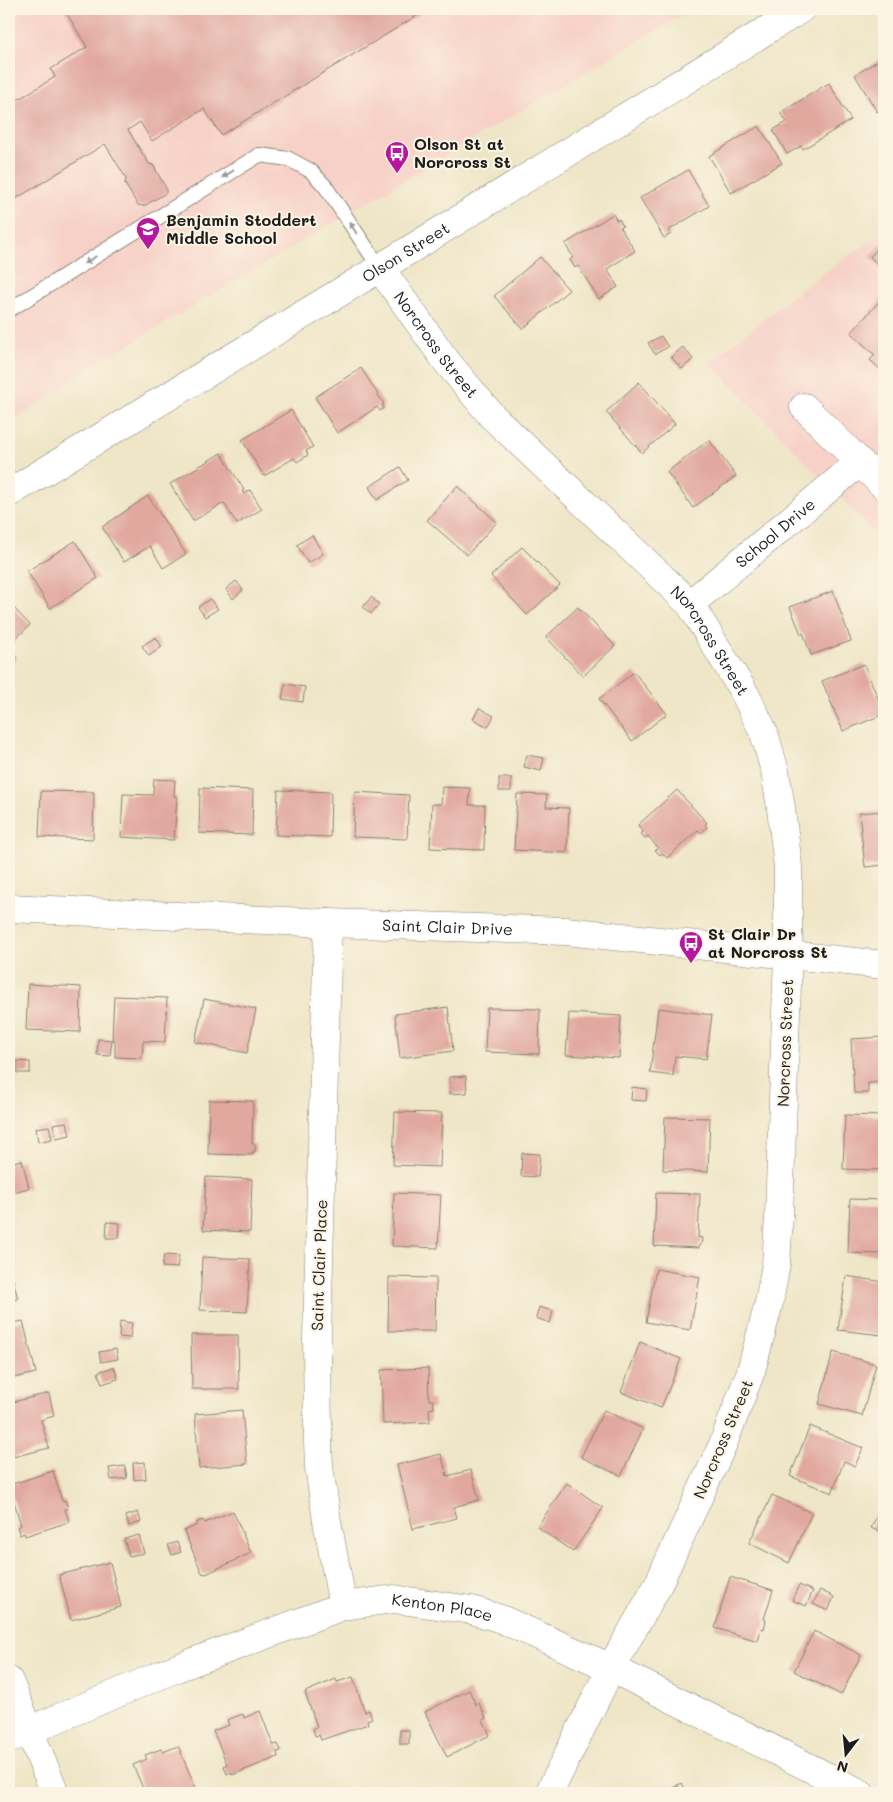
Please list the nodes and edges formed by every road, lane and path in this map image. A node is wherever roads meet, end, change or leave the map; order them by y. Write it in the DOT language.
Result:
graph roads {
  1 [pos="800,9"];
  2 [pos="380,268"];
  3 [pos="9,310"];
  4 [pos="804,407"];
  5 [pos="860,462"];
  6 [pos="884,486"];
  7 [pos="9,493"];
  8 [pos="690,604"];
  9 [pos="9,908"];
  10 [pos="328,923"];
  11 [pos="788,955"];
  12 [pos="884,965"];
  13 [pos="343,1606"];
  14 [pos="611,1668"];
  15 [pos="9,1681"];
  16 [pos="18,1734"];
  17 [pos="55,1793"];
  18 [pos="549,1793"];
  19 [pos="860,1793"];
  1 -- 2 [label="street, Olson Street"];
  2 -- 3 [label="lane, one-way"];
  2 -- 7 [label="street, Olson Street"];
  2 -- 8 [label="street, Norcross Street"];
  4 -- 5 [label="street"];
  5 -- 6 [label="street"];
  5 -- 8 [label="street, School Drive"];
  8 -- 11 [label="street, Norcross Street"];
  9 -- 10 [label="street, Saint Clair Drive"];
  10 -- 11 [label="street, Saint Clair Drive"];
  10 -- 13 [label="street, Saint Clair Place"];
  11 -- 12 [label="street, Saint Clair Drive"];
  11 -- 14 [label="street, Norcross Street"];
  13 -- 14 [label="street, Kenton Place"];
  13 -- 16 [label="street, Kenton Place"];
  14 -- 18 [label="street, Norcross Street"];
  14 -- 19 [label="street, Kenton Place"];
  15 -- 16 [label="street"];
  16 -- 17 [label="street"];
}
